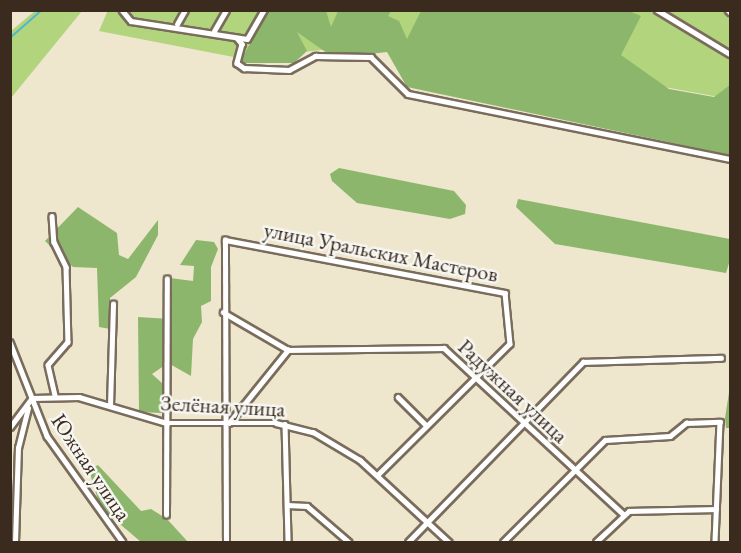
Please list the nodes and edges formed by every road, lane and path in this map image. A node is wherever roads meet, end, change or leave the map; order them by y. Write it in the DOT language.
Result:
graph roads {
  1 [pos="122,10"];
  2 [pos="143,10"];
  3 [pos="185,10"];
  4 [pos="226,10"];
  5 [pos="264,10"];
  6 [pos="657,10"];
  7 [pos="139,18"];
  8 [pos="177,24"];
  9 [pos="214,31"];
  10 [pos="237,38"];
  11 [pos="730,54"];
  12 [pos="730,159"];
  13 [pos="52,216"];
  14 [pos="167,279"];
  15 [pos="113,304"];
  16 [pos="223,312"];
  17 [pos="10,342"];
  18 [pos="288,350"];
  19 [pos="721,358"];
  20 [pos="476,378"];
  21 [pos="55,395"];
  22 [pos="398,397"];
  23 [pos="32,398"];
  24 [pos="111,406"];
  25 [pos="28,408"];
  26 [pos="525,422"];
  27 [pos="167,423"];
  28 [pos="226,423"];
  29 [pos="285,424"];
  30 [pos="426,425"];
  31 [pos="10,427"];
  32 [pos="574,470"];
  33 [pos="378,475"];
  34 [pos="287,505"];
  35 [pos="716,509"];
  36 [pos="623,514"];
  37 [pos="166,515"];
  38 [pos="427,522"];
  39 [pos="15,543"];
  40 [pos="123,543"];
  41 [pos="226,543"];
  42 [pos="288,543"];
  43 [pos="349,543"];
  44 [pos="408,543"];
  45 [pos="448,543"];
  46 [pos="503,543"];
  47 [pos="596,543"];
  48 [pos="715,543"];
  1 -- 7 [label="street"];
  2 -- 7 [label="street"];
  3 -- 8 [label="street"];
  4 -- 9 [label="street"];
  5 -- 10 [label="street"];
  6 -- 11 [label="street"];
  7 -- 8 [label="street"];
  8 -- 9 [label="street"];
  9 -- 10 [label="street"];
  10 -- 12 [label="street"];
  13 -- 21 [label="street"];
  14 -- 27 [label="street"];
  15 -- 24 [label="street"];
  16 -- 18 [label="street"];
  16 -- 20 [label="street, улица Уральских Мастеров"];
  16 -- 28 [label="street"];
  17 -- 23 [label="street, Южная улица"];
  18 -- 20 [label="street, Радужная улица"];
  18 -- 28 [label="street"];
  19 -- 26 [label="street"];
  20 -- 26 [label="street, Радужная улица"];
  20 -- 30 [label="street"];
  21 -- 23 [label="street, Зелёная улица"];
  21 -- 24 [label="street, Зелёная улица"];
  22 -- 30 [label="street"];
  23 -- 25 [label="street"];
  23 -- 40 [label="street, Южная улица"];
  24 -- 27 [label="street, Зелёная улица"];
  25 -- 31 [label="street"];
  25 -- 39 [label="street"];
  26 -- 32 [label="street, Радужная улица"];
  26 -- 38 [label="street"];
  27 -- 28 [label="street, Зелёная улица"];
  27 -- 37 [label="street"];
  28 -- 29 [label="street, Зелёная улица"];
  28 -- 41 [label="street"];
  29 -- 33 [label="street, Зелёная улица"];
  29 -- 34 [label="street"];
  30 -- 33 [label="street"];
  32 -- 35 [label="street"];
  32 -- 36 [label="street, Радужная улица"];
  32 -- 46 [label="street"];
  33 -- 38 [label="street, Зелёная улица"];
  34 -- 42 [label="street"];
  34 -- 43 [label="street"];
  35 -- 36 [label="street"];
  35 -- 48 [label="street"];
  36 -- 47 [label="street"];
  38 -- 44 [label="street"];
  38 -- 45 [label="street, Зелёная улица"];
}
